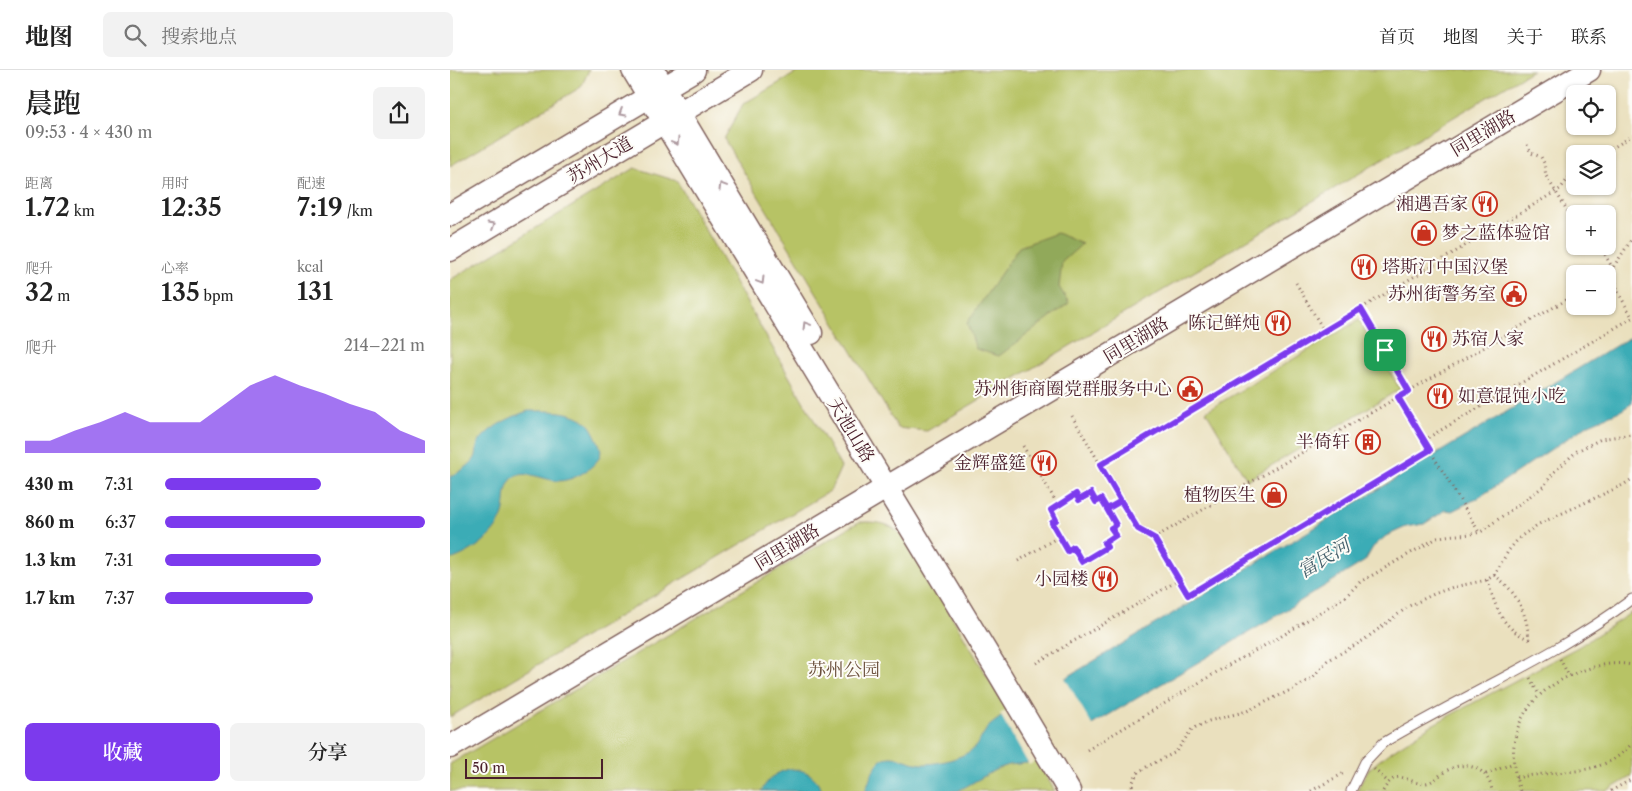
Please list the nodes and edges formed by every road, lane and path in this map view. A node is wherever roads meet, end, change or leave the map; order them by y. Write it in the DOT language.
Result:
graph roads {
  1 [pos="633,70"];
  2 [pos="694,70"];
  3 [pos="751,70"];
  4 [pos="1589,70"];
  5 [pos="655,85"];
  6 [pos="671,117"];
  7 [pos="1632,136"];
  8 [pos="1527,146"];
  9 [pos="1616,146"];
  10 [pos="1566,181"];
  11 [pos="1556,192"];
  12 [pos="1566,208"];
  13 [pos="450,215"];
  14 [pos="1632,239"];
  15 [pos="450,250"];
  16 [pos="1613,265"];
  17 [pos="1296,283"];
  18 [pos="1616,284"];
  19 [pos="1566,300"];
  20 [pos="1361,309"];
  21 [pos="1632,317"];
  22 [pos="1324,331"];
  23 [pos="1409,391"];
  24 [pos="1398,397"];
  25 [pos="1072,416"];
  26 [pos="1632,434"];
  27 [pos="1424,440"];
  28 [pos="1023,446"];
  29 [pos="1430,450"];
  30 [pos="1100,465"];
  31 [pos="1632,479"];
  32 [pos="893,484"];
  33 [pos="1121,501"];
  34 [pos="1058,505"];
  35 [pos="1107,509"];
  36 [pos="1479,532"];
  37 [pos="1060,536"];
  38 [pos="1154,538"];
  39 [pos="1018,561"];
  40 [pos="1494,575"];
  41 [pos="1179,580"];
  42 [pos="1488,580"];
  43 [pos="1632,599"];
  44 [pos="1555,650"];
  45 [pos="1036,664"];
  46 [pos="1632,664"];
  47 [pos="1523,667"];
  48 [pos="1569,676"];
  49 [pos="1539,695"];
  50 [pos="1632,744"];
  51 [pos="450,747"];
  52 [pos="1087,750"];
  53 [pos="1365,762"];
  54 [pos="1514,763"];
  55 [pos="1486,774"];
  56 [pos="1516,778"];
  57 [pos="1631,781"];
  58 [pos="1078,789"];
  59 [pos="1133,791"];
  60 [pos="1311,791"];
  61 [pos="1351,791"];
  62 [pos="1383,791"];
  63 [pos="1492,791"];
  64 [pos="1520,791"];
  65 [pos="1611,791"];
  1 -- 5 [label="street, 天池山路"];
  2 -- 5 [label="street, 苏州大道"];
  3 -- 6 [label="street, 苏州大道"];
  4 -- 32 [label="street, 同里湖路"];
  5 -- 6 [label="street, 天池山路"];
  5 -- 13 [label="street, 苏州大道, one-way"];
  15 -- 6 [label="street, 苏州大道, one-way"];
  6 -- 32 [label="street, 天池山路"];
  7 -- 9 [label="path"];
  8 -- 11 [label="path"];
  10 -- 11 [label="path"];
  11 -- 12 [label="path"];
  11 -- 20 [label="path"];
  14 -- 16 [label="path"];
  17 -- 22 [label="path"];
  18 -- 21 [label="path"];
  19 -- 23 [label="path"];
  20 -- 22 [label="path"];
  20 -- 23 [label="path"];
  21 -- 27 [label="path"];
  22 -- 30 [label="path"];
  23 -- 24 [label="path"];
  24 -- 27 [label="path"];
  24 -- 38 [label="path"];
  25 -- 30 [label="path"];
  26 -- 36 [label="path"];
  27 -- 29 [label="path"];
  28 -- 34 [label="path"];
  29 -- 36 [label="path"];
  29 -- 41 [label="path"];
  30 -- 33 [label="path"];
  31 -- 40 [label="path"];
  32 -- 51 [label="street, 同里湖路"];
  32 -- 58 [label="street, 天池山路"];
  33 -- 35 [label="path"];
  33 -- 38 [label="path"];
  34 -- 35 [label="path"];
  34 -- 37 [label="path"];
  35 -- 37 [label="path"];
  36 -- 52 [label="path"];
  37 -- 39 [label="path"];
  38 -- 41 [label="path"];
  40 -- 42 [label="path"];
  40 -- 42 [label="path"];
  41 -- 45 [label="path"];
  42 -- 59 [label="path"];
  43 -- 44 [label="lane"];
  44 -- 47 [label="lane"];
  44 -- 48 [label="path"];
  46 -- 48 [label="path"];
  47 -- 49 [label="path"];
  47 -- 53 [label="lane"];
  48 -- 49 [label="path"];
  49 -- 54 [label="path"];
  50 -- 56 [label="path"];
  53 -- 60 [label="path"];
  53 -- 61 [label="lane"];
  54 -- 55 [label="path"];
  54 -- 56 [label="path"];
  55 -- 62 [label="path"];
  55 -- 63 [label="path"];
  56 -- 64 [label="path"];
  57 -- 65 [label="path"];
}
